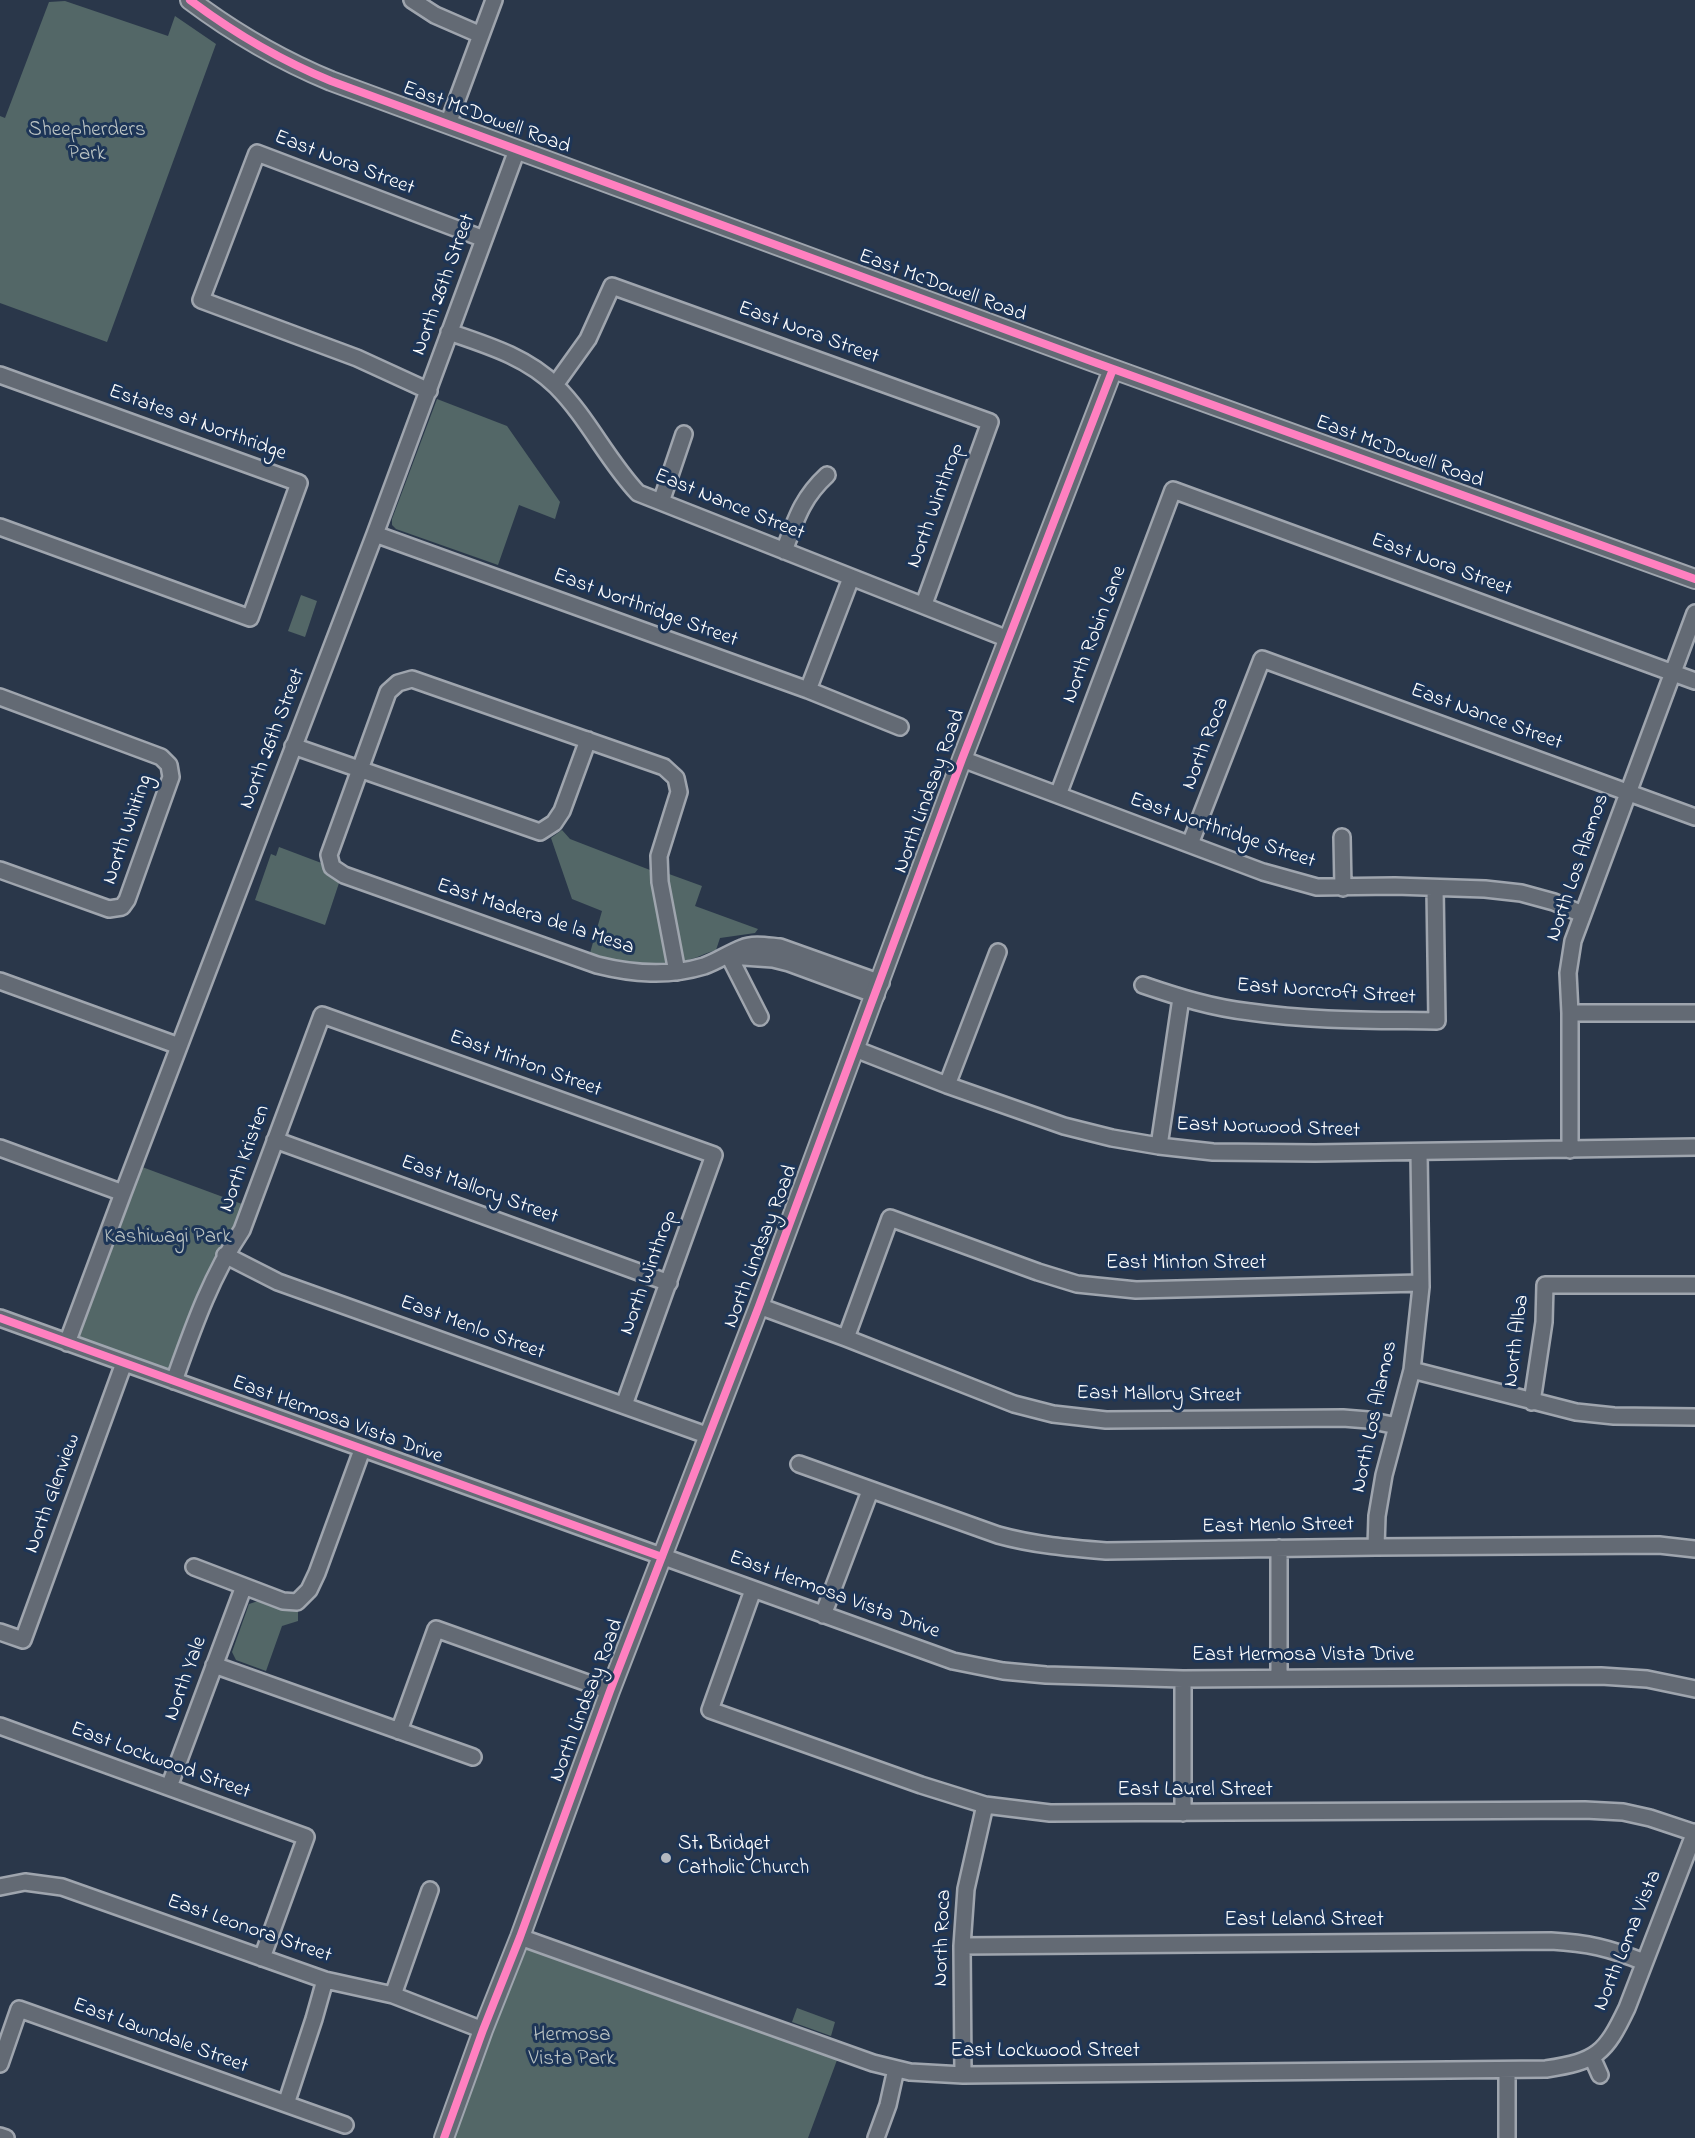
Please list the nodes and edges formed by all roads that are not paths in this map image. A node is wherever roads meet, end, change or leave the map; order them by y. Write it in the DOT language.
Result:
graph roads {
  1 [pos="190,0"];
  2 [pos="412,0"];
  3 [pos="494,0"];
  4 [pos="481,35"];
  5 [pos="448,124"];
  6 [pos="517,150"];
  7 [pos="484,239"];
  8 [pos="449,332"];
  9 [pos="1113,369"];
  10 [pos="0,375"];
  11 [pos="555,385"];
  12 [pos="429,391"];
  13 [pos="990,422"];
  14 [pos="684,434"];
  15 [pos="828,475"];
  16 [pos="1173,489"];
  17 [pos="661,502"];
  18 [pos="0,527"];
  19 [pos="375,534"];
  20 [pos="784,551"];
  21 [pos="851,578"];
  22 [pos="1695,579"];
  23 [pos="924,604"];
  24 [pos="1695,613"];
  25 [pos="1008,639"];
  26 [pos="1262,659"];
  27 [pos="1673,673"];
  28 [pos="1695,681"];
  29 [pos="808,690"];
  30 [pos="0,697"];
  31 [pos="900,727"];
  32 [pos="588,740"];
  33 [pos="293,746"];
  34 [pos="962,759"];
  35 [pos="361,770"];
  36 [pos="1629,792"];
  37 [pos="1058,795"];
  38 [pos="1695,817"];
  39 [pos="1342,837"];
  40 [pos="1190,844"];
  41 [pos="0,870"];
  42 [pos="1343,888"];
  43 [pos="1435,888"];
  44 [pos="1582,914"];
  45 [pos="998,952"];
  46 [pos="729,956"];
  47 [pos="677,972"];
  48 [pos="0,981"];
  49 [pos="1143,986"];
  50 [pos="878,989"];
  51 [pos="1181,998"];
  52 [pos="1570,1013"];
  53 [pos="1695,1013"];
  54 [pos="322,1015"];
  55 [pos="760,1017"];
  56 [pos="179,1046"];
  57 [pos="855,1049"];
  58 [pos="947,1085"];
  59 [pos="275,1140"];
  60 [pos="1159,1146"];
  61 [pos="1695,1147"];
  62 [pos="0,1148"];
  63 [pos="1570,1150"];
  64 [pos="1419,1153"];
  65 [pos="714,1155"];
  66 [pos="123,1193"];
  67 [pos="225,1255"];
  68 [pos="669,1282"];
  69 [pos="1421,1283"];
  70 [pos="1695,1285"];
  71 [pos="759,1306"];
  72 [pos="0,1318"];
  73 [pos="846,1338"];
  74 [pos="67,1343"];
  75 [pos="124,1363"];
  76 [pos="1412,1370"];
  77 [pos="174,1381"];
  78 [pos="1532,1402"];
  79 [pos="624,1405"];
  80 [pos="1695,1417"];
  81 [pos="1397,1426"];
  82 [pos="708,1436"];
  83 [pos="362,1450"];
  84 [pos="799,1464"];
  85 [pos="870,1491"];
  86 [pos="1376,1547"];
  87 [pos="1279,1548"];
  88 [pos="1695,1549"];
  89 [pos="662,1557"];
  90 [pos="194,1567"];
  91 [pos="243,1586"];
  92 [pos="753,1590"];
  93 [pos="823,1615"];
  94 [pos="0,1632"];
  95 [pos="214,1665"];
  96 [pos="1183,1678"];
  97 [pos="1279,1678"];
  98 [pos="1695,1689"];
  99 [pos="610,1691"];
  100 [pos="0,1726"];
  101 [pos="399,1731"];
  102 [pos="473,1757"];
  103 [pos="170,1787"];
  104 [pos="985,1805"];
  105 [pos="1183,1813"];
  106 [pos="1695,1832"];
  107 [pos="0,1887"];
  108 [pos="430,1890"];
  109 [pos="520,1937"];
  110 [pos="962,1946"];
  111 [pos="262,1958"];
  112 [pos="1644,1962"];
  113 [pos="325,1980"];
  114 [pos="393,1995"];
  115 [pos="483,2030"];
  116 [pos="1592,2057"];
  117 [pos="0,2064"];
  118 [pos="896,2069"];
  119 [pos="1507,2070"];
  120 [pos="963,2075"];
  121 [pos="1600,2075"];
  122 [pos="286,2104"];
  123 [pos="345,2125"];
  124 [pos="0,2136"];
  125 [pos="6,2138"];
  126 [pos="444,2138"];
  127 [pos="876,2138"];
  128 [pos="1507,2138"];
  1 -- 5 [label="main road, East McDowell Road"];
  2 -- 4 [label="street"];
  3 -- 4 [label="street"];
  4 -- 5 [label="street"];
  5 -- 6 [label="main road, East McDowell Road"];
  6 -- 7 [label="street, North 26th Street"];
  6 -- 9 [label="main road, East McDowell Road"];
  7 -- 8 [label="street, North 26th Street"];
  7 -- 12 [label="street, East Nora Street"];
  8 -- 11 [label="street, East Nance Street"];
  8 -- 12 [label="street, North 26th Street"];
  9 -- 22 [label="main road, East McDowell Road"];
  9 -- 25 [label="main road, North Lindsay Road"];
  10 -- 18 [label="street, Estates at Northridge"];
  11 -- 13 [label="street, East Nora Street"];
  11 -- 17 [label="street, East Nance Street"];
  12 -- 19 [label="street, North 26th Street"];
  13 -- 23 [label="street, North Winthrop"];
  14 -- 17 [label="street"];
  15 -- 20 [label="street"];
  16 -- 27 [label="street, East Nora Street"];
  16 -- 37 [label="street, North Robin Lane"];
  17 -- 20 [label="street, East Nance Street"];
  19 -- 29 [label="street, East Northridge Street"];
  19 -- 33 [label="street, North 26th Street"];
  20 -- 21 [label="street, East Nance Street"];
  21 -- 23 [label="street, East Nance Street"];
  21 -- 29 [label="street"];
  23 -- 25 [label="street, East Nance Street"];
  24 -- 27 [label="street, North Los Alamos"];
  25 -- 34 [label="main road, North Lindsay Road"];
  26 -- 36 [label="street, East Nance Street"];
  26 -- 40 [label="street, North Roca"];
  27 -- 28 [label="street, East Nora Street"];
  27 -- 36 [label="street, North Los Alamos"];
  29 -- 31 [label="street, East Northridge Street"];
  30 -- 41 [label="street, North Whiting"];
  32 -- 35 [label="street"];
  32 -- 35 [label="street"];
  32 -- 47 [label="street"];
  33 -- 35 [label="street"];
  33 -- 56 [label="street, North 26th Street"];
  34 -- 37 [label="street, East Northridge Street"];
  34 -- 50 [label="main road, North Lindsay Road"];
  35 -- 47 [label="street, East Madera de la Mesa"];
  36 -- 38 [label="street, East Nance Street"];
  36 -- 44 [label="street, North Los Alamos"];
  37 -- 40 [label="street, East Northridge Street"];
  39 -- 42 [label="street"];
  40 -- 42 [label="street, East Northridge Street"];
  42 -- 43 [label="street, East Northridge Street"];
  43 -- 44 [label="street, East Northridge Street"];
  43 -- 51 [label="street, East Norcroft Street"];
  44 -- 52 [label="street, North Los Alamos"];
  45 -- 58 [label="street"];
  46 -- 47 [label="street, East Madera de la Mesa"];
  46 -- 50 [label="street, East Madera de la Mesa"];
  46 -- 55 [label="street"];
  48 -- 56 [label="street"];
  49 -- 51 [label="street, East Norcroft Street"];
  50 -- 57 [label="main road, North Lindsay Road"];
  51 -- 60 [label="street"];
  52 -- 53 [label="street"];
  52 -- 63 [label="street, North Los Alamos"];
  54 -- 59 [label="street, North Kristen"];
  54 -- 65 [label="street, East Minton Street"];
  56 -- 66 [label="street, North 26th Street"];
  57 -- 58 [label="street, East Norwood Street"];
  57 -- 71 [label="main road, North Lindsay Road"];
  58 -- 60 [label="street, East Norwood Street"];
  59 -- 67 [label="street, North Kristen"];
  59 -- 68 [label="street, East Mallory Street"];
  60 -- 64 [label="street, East Norwood Street"];
  61 -- 63 [label="street, East Norwood Street"];
  62 -- 66 [label="street"];
  63 -- 64 [label="street, East Norwood Street"];
  64 -- 69 [label="street, North Los Alamos"];
  65 -- 68 [label="street, North Winthrop"];
  66 -- 74 [label="street, North 26th Street"];
  67 -- 77 [label="street, North Kristen"];
  67 -- 79 [label="street, East Menlo Street"];
  68 -- 79 [label="street, North Winthrop"];
  69 -- 73 [label="street, East Minton Street"];
  69 -- 76 [label="street, North Los Alamos"];
  70 -- 78 [label="street, North Alba"];
  71 -- 73 [label="street, East Mallory Street"];
  71 -- 82 [label="main road, North Lindsay Road"];
  72 -- 74 [label="street, East Hermosa Vista Drive"];
  73 -- 81 [label="street, East Mallory Street"];
  74 -- 75 [label="street, East Hermosa Vista Drive"];
  75 -- 77 [label="street, East Hermosa Vista Drive"];
  75 -- 94 [label="street, North Glenview"];
  76 -- 78 [label="street"];
  76 -- 81 [label="street, North Los Alamos"];
  77 -- 83 [label="street, East Hermosa Vista Drive"];
  78 -- 80 [label="street"];
  79 -- 82 [label="street, East Menlo Street"];
  81 -- 86 [label="street, North Los Alamos"];
  82 -- 89 [label="main road, North Lindsay Road"];
  83 -- 89 [label="street, East Hermosa Vista Drive"];
  83 -- 91 [label="street"];
  84 -- 85 [label="street, East Menlo Street"];
  85 -- 87 [label="street, East Menlo Street"];
  85 -- 93 [label="street"];
  86 -- 87 [label="street, East Menlo Street"];
  86 -- 88 [label="street, East Menlo Street"];
  87 -- 97 [label="street"];
  89 -- 92 [label="street, East Hermosa Vista Drive"];
  89 -- 99 [label="main road, North Lindsay Road"];
  90 -- 91 [label="street"];
  91 -- 95 [label="street, North Yale"];
  92 -- 93 [label="street, East Hermosa Vista Drive"];
  92 -- 104 [label="street, East Laurel Street"];
  93 -- 96 [label="street, East Hermosa Vista Drive"];
  95 -- 101 [label="street"];
  95 -- 103 [label="street, North Yale"];
  96 -- 97 [label="street, East Hermosa Vista Drive"];
  96 -- 105 [label="street"];
  97 -- 98 [label="street, East Hermosa Vista Drive"];
  99 -- 101 [label="street"];
  99 -- 109 [label="main road, North Lindsay Road"];
  100 -- 103 [label="street, East Lockwood Street"];
  101 -- 102 [label="street"];
  103 -- 111 [label="street, East Lockwood Street"];
  104 -- 105 [label="street, East Laurel Street"];
  104 -- 110 [label="street, North Roca"];
  105 -- 106 [label="street, East Laurel Street"];
  106 -- 112 [label="street, North Loma Vista"];
  107 -- 111 [label="street, East Leonora Street"];
  108 -- 114 [label="street"];
  109 -- 115 [label="main road, North Lindsay Road"];
  109 -- 118 [label="street, East Lockwood Street"];
  110 -- 112 [label="street, East Leland Street"];
  110 -- 120 [label="street, North Roca"];
  111 -- 113 [label="street, East Leonora Street"];
  112 -- 116 [label="street, North Loma Vista"];
  113 -- 114 [label="street, East Leonora Street"];
  113 -- 122 [label="street"];
  114 -- 115 [label="street, East Leonora Street"];
  115 -- 126 [label="main road, North Lindsay Road"];
  116 -- 119 [label="street, East Lockwood Street"];
  116 -- 121 [label="street"];
  117 -- 122 [label="street, East Lawndale Street"];
  118 -- 120 [label="street, East Lockwood Street"];
  118 -- 127 [label="street"];
  119 -- 120 [label="street, East Lockwood Street"];
  119 -- 128 [label="street"];
  122 -- 123 [label="street, East Lawndale Street"];
  124 -- 125 [label="street"];
}
